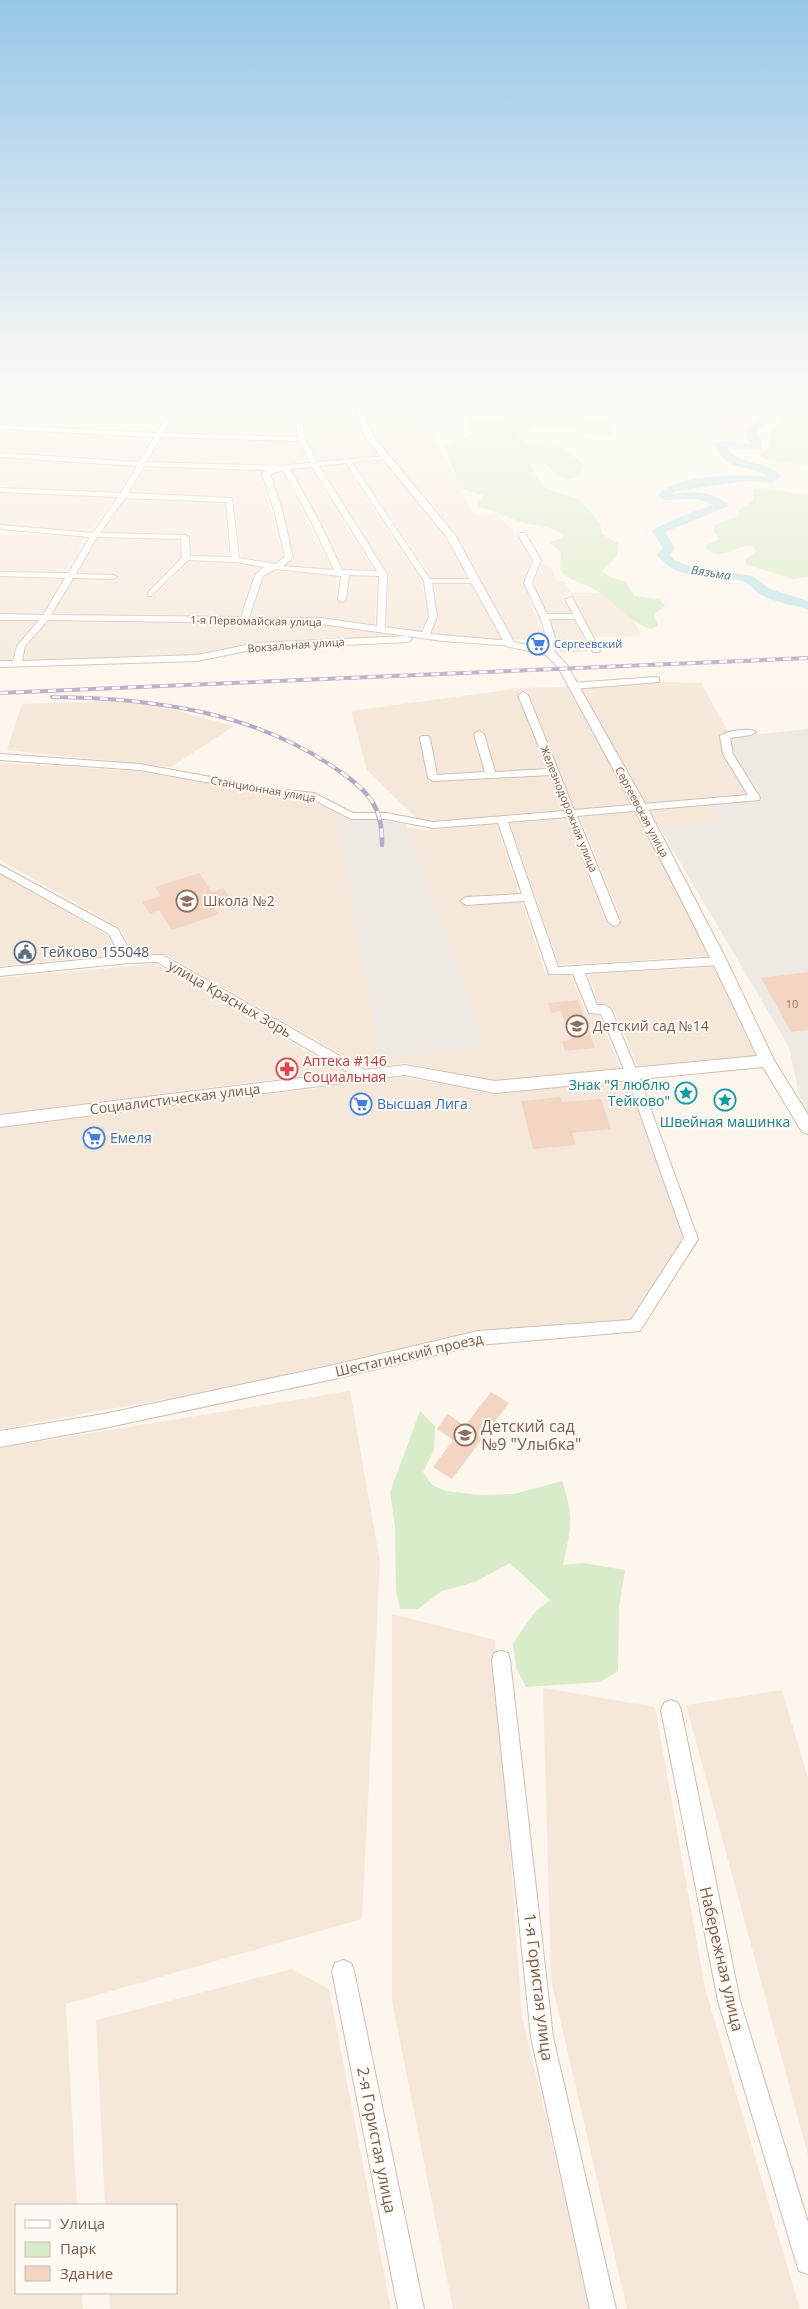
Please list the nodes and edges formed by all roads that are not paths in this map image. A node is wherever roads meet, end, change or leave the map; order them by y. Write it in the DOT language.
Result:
graph roads {
  1 [pos="117,505"];
  2 [pos="230,505"];
  3 [pos="276,505"];
  4 [pos="305,505"];
  5 [pos="340,505"];
  6 [pos="378,505"];
  7 [pos="425,505"];
  8 [pos="0,527"];
  9 [pos="95,535"];
  10 [pos="522,535"];
  11 [pos="186,558"];
  12 [pos="235,560"];
  13 [pos="276,568"];
  14 [pos="339,572"];
  15 [pos="0,574"];
  16 [pos="383,574"];
  17 [pos="69,577"];
  18 [pos="113,577"];
  19 [pos="428,581"];
  20 [pos="475,582"];
  21 [pos="150,594"];
  22 [pos="569,599"];
  23 [pos="342,600"];
  24 [pos="578,616"];
  25 [pos="0,617"];
  26 [pos="542,617"];
  27 [pos="45,618"];
  28 [pos="244,621"];
  29 [pos="381,629"];
  30 [pos="424,635"];
  31 [pos="444,638"];
  32 [pos="510,644"];
  33 [pos="596,650"];
  34 [pos="550,653"];
  35 [pos="18,663"];
  36 [pos="0,664"];
  37 [pos="656,680"];
  38 [pos="572,686"];
  39 [pos="523,696"];
  40 [pos="751,732"];
  41 [pos="479,734"];
  42 [pos="425,738"];
  43 [pos="0,757"];
  44 [pos="554,772"];
  45 [pos="491,774"];
  46 [pos="641,807"];
  47 [pos="571,813"];
  48 [pos="502,819"];
  49 [pos="0,868"];
  50 [pos="528,897"];
  51 [pos="466,901"];
  52 [pos="614,922"];
  53 [pos="128,959"];
  54 [pos="720,961"];
  55 [pos="577,969"];
  56 [pos="0,972"];
  57 [pos="767,1061"];
  58 [pos="632,1074"];
  59 [pos="363,1075"];
  60 [pos="0,1121"];
  61 [pos="808,1128"];
  62 [pos="0,1440"];
  63 [pos="502,1660"];
  64 [pos="671,1710"];
  65 [pos="343,1971"];
  66 [pos="808,2262"];
  67 [pos="411,2309"];
  68 [pos="603,2309"];
  1 -- 9 [label="street"];
  2 -- 12 [label="street"];
  3 -- 13 [label="street"];
  4 -- 14 [label="street"];
  5 -- 16 [label="street"];
  6 -- 19 [label="street"];
  7 -- 20 [label="street"];
  8 -- 9 [label="street"];
  9 -- 11 [label="street"];
  9 -- 17 [label="street"];
  10 -- 26 [label="street"];
  11 -- 12 [label="street"];
  11 -- 21 [label="street"];
  12 -- 13 [label="street"];
  13 -- 14 [label="street"];
  13 -- 28 [label="street"];
  14 -- 16 [label="street"];
  14 -- 23 [label="street"];
  15 -- 17 [label="street"];
  16 -- 29 [label="street"];
  17 -- 18 [label="street"];
  17 -- 27 [label="street"];
  19 -- 20 [label="street"];
  19 -- 30 [label="street"];
  20 -- 32 [label="street"];
  22 -- 24 [label="street"];
  24 -- 26 [label="street"];
  24 -- 33 [label="street"];
  25 -- 27 [label="street, 1-я Первомайская улица"];
  26 -- 34 [label="street"];
  27 -- 28 [label="street, 1-я Первомайская улица"];
  27 -- 35 [label="street"];
  28 -- 29 [label="street, 1-я Первомайская улица"];
  29 -- 30 [label="street, 1-я Первомайская улица"];
  30 -- 31 [label="street, 1-я Первомайская улица"];
  31 -- 32 [label="street, 1-я Первомайская улица"];
  31 -- 35 [label="street, Вокзальная улица"];
  32 -- 34 [label="street"];
  34 -- 38 [label="street, Сергеевская улица"];
  35 -- 36 [label="street, Вокзальная улица"];
  37 -- 38 [label="street"];
  38 -- 46 [label="street, Сергеевская улица"];
  39 -- 44 [label="street, Железнодорожная улица"];
  40 -- 46 [label="street"];
  41 -- 45 [label="street"];
  42 -- 45 [label="street"];
  43 -- 48 [label="street, Станционная улица"];
  44 -- 45 [label="street"];
  44 -- 47 [label="street, Железнодорожная улица"];
  46 -- 47 [label="street, Станционная улица"];
  46 -- 54 [label="street, Сергеевская улица"];
  47 -- 48 [label="street, Станционная улица"];
  47 -- 52 [label="street, Железнодорожная улица"];
  48 -- 50 [label="street"];
  49 -- 53 [label="street"];
  50 -- 51 [label="street"];
  50 -- 55 [label="street"];
  53 -- 56 [label="street, улица Красных Зорь"];
  53 -- 59 [label="street, улица Красных Зорь"];
  54 -- 55 [label="street"];
  54 -- 57 [label="street, Сергеевская улица"];
  55 -- 58 [label="street"];
  57 -- 58 [label="street, Социалистическая улица"];
  57 -- 61 [label="street, Сергеевская улица"];
  58 -- 59 [label="street, Социалистическая улица"];
  58 -- 62 [label="street, Шестагинский проезд"];
  59 -- 60 [label="street, Социалистическая улица"];
  63 -- 68 [label="street, 1-я Гористая улица"];
  64 -- 66 [label="street, Набережная улица"];
  65 -- 67 [label="street, 2-я Гористая улица"];
}
